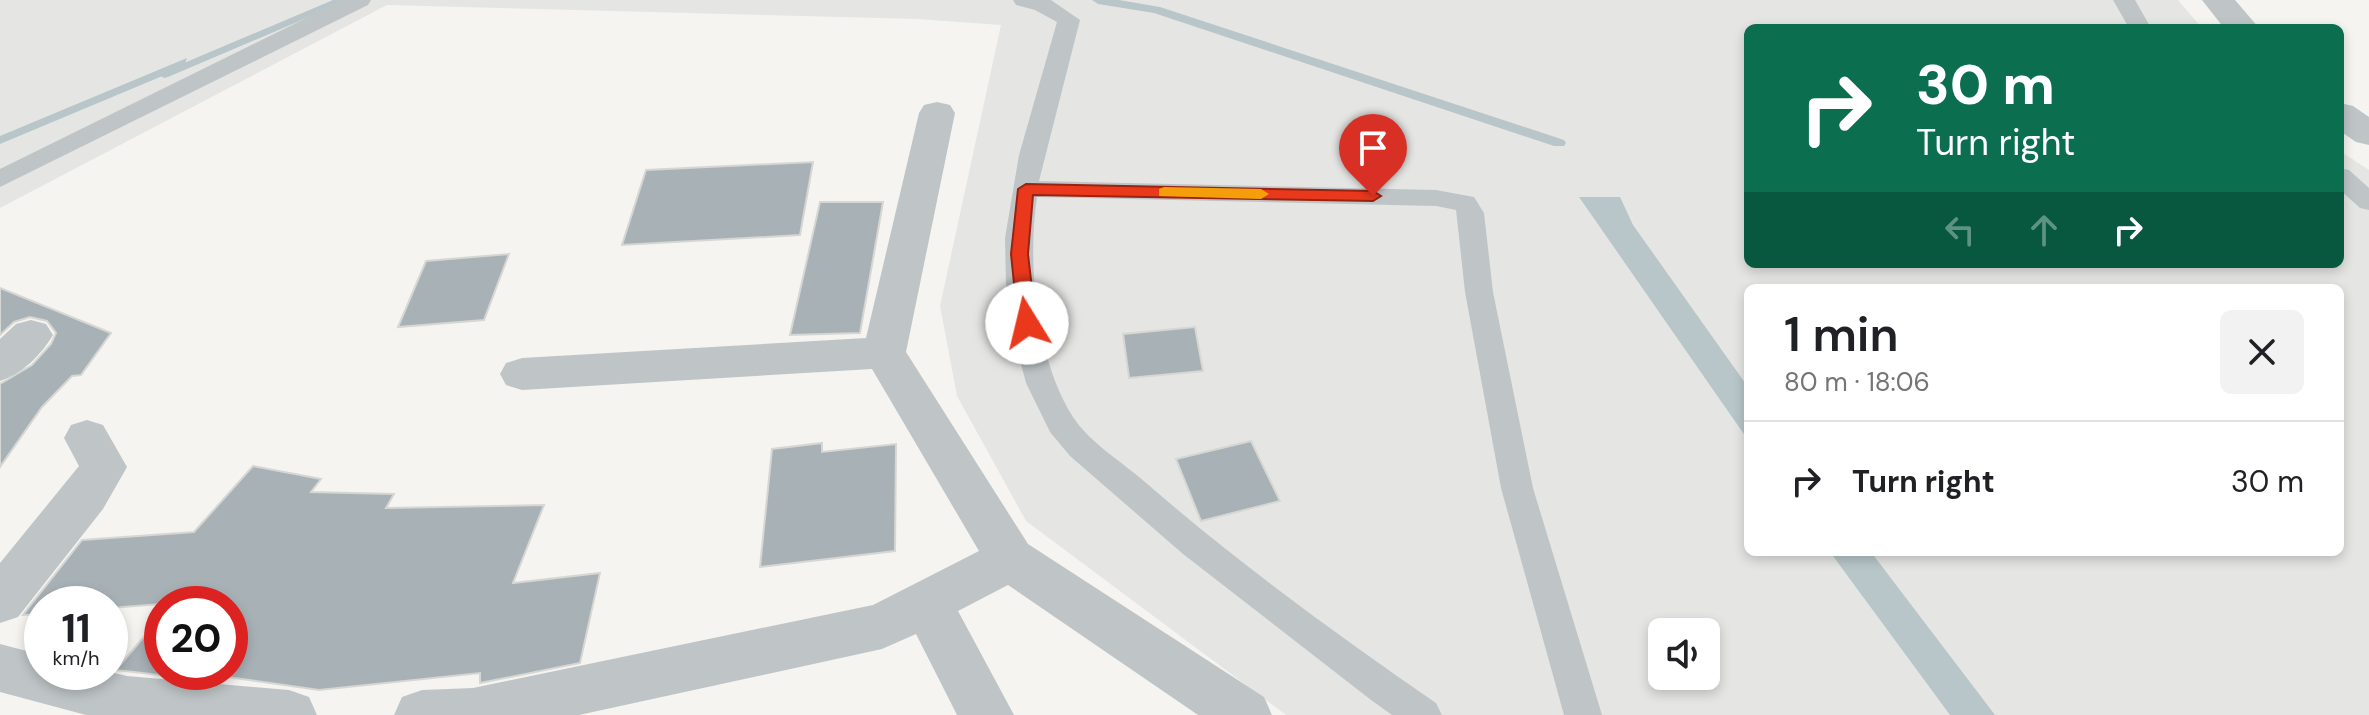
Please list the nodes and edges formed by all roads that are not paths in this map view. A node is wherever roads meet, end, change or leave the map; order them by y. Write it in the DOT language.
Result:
graph roads {
  1 [pos="360,0"];
  2 [pos="1024,0"];
  3 [pos="2124,0"];
  4 [pos="2218,0"];
  5 [pos="2138,24"];
  6 [pos="2239,24"];
  7 [pos="937,113"];
  8 [pos="2344,117"];
  9 [pos="2369,134"];
  10 [pos="0,179"];
  11 [pos="2344,180"];
  12 [pos="1026,189"];
  13 [pos="2369,202"];
  14 [pos="31,335"];
  15 [pos="884,353"];
  16 [pos="0,365"];
  17 [pos="522,374"];
  18 [pos="87,438"];
  19 [pos="1010,559"];
  20 [pos="0,601"];
  21 [pos="926,603"];
  22 [pos="0,668"];
  23 [pos="120,708"];
  24 [pos="289,715"];
  25 [pos="422,715"];
  26 [pos="986,715"];
  27 [pos="1244,715"];
  28 [pos="1423,715"];
  29 [pos="1583,715"];
  1 -- 10 [label="lane"];
  2 -- 12 [label="lane"];
  3 -- 5 [label="lane"];
  4 -- 6 [label="street"];
  7 -- 15 [label="street"];
  8 -- 9 [label="street"];
  11 -- 13 [label="lane"];
  12 -- 28 [label="lane"];
  12 -- 29 [label="lane"];
  14 -- 16 [label="street"];
  15 -- 17 [label="street"];
  15 -- 19 [label="street"];
  18 -- 20 [label="street"];
  19 -- 21 [label="street"];
  19 -- 27 [label="street"];
  21 -- 25 [label="street"];
  21 -- 26 [label="street"];
  22 -- 23 [label="street"];
  23 -- 24 [label="street"];
}
